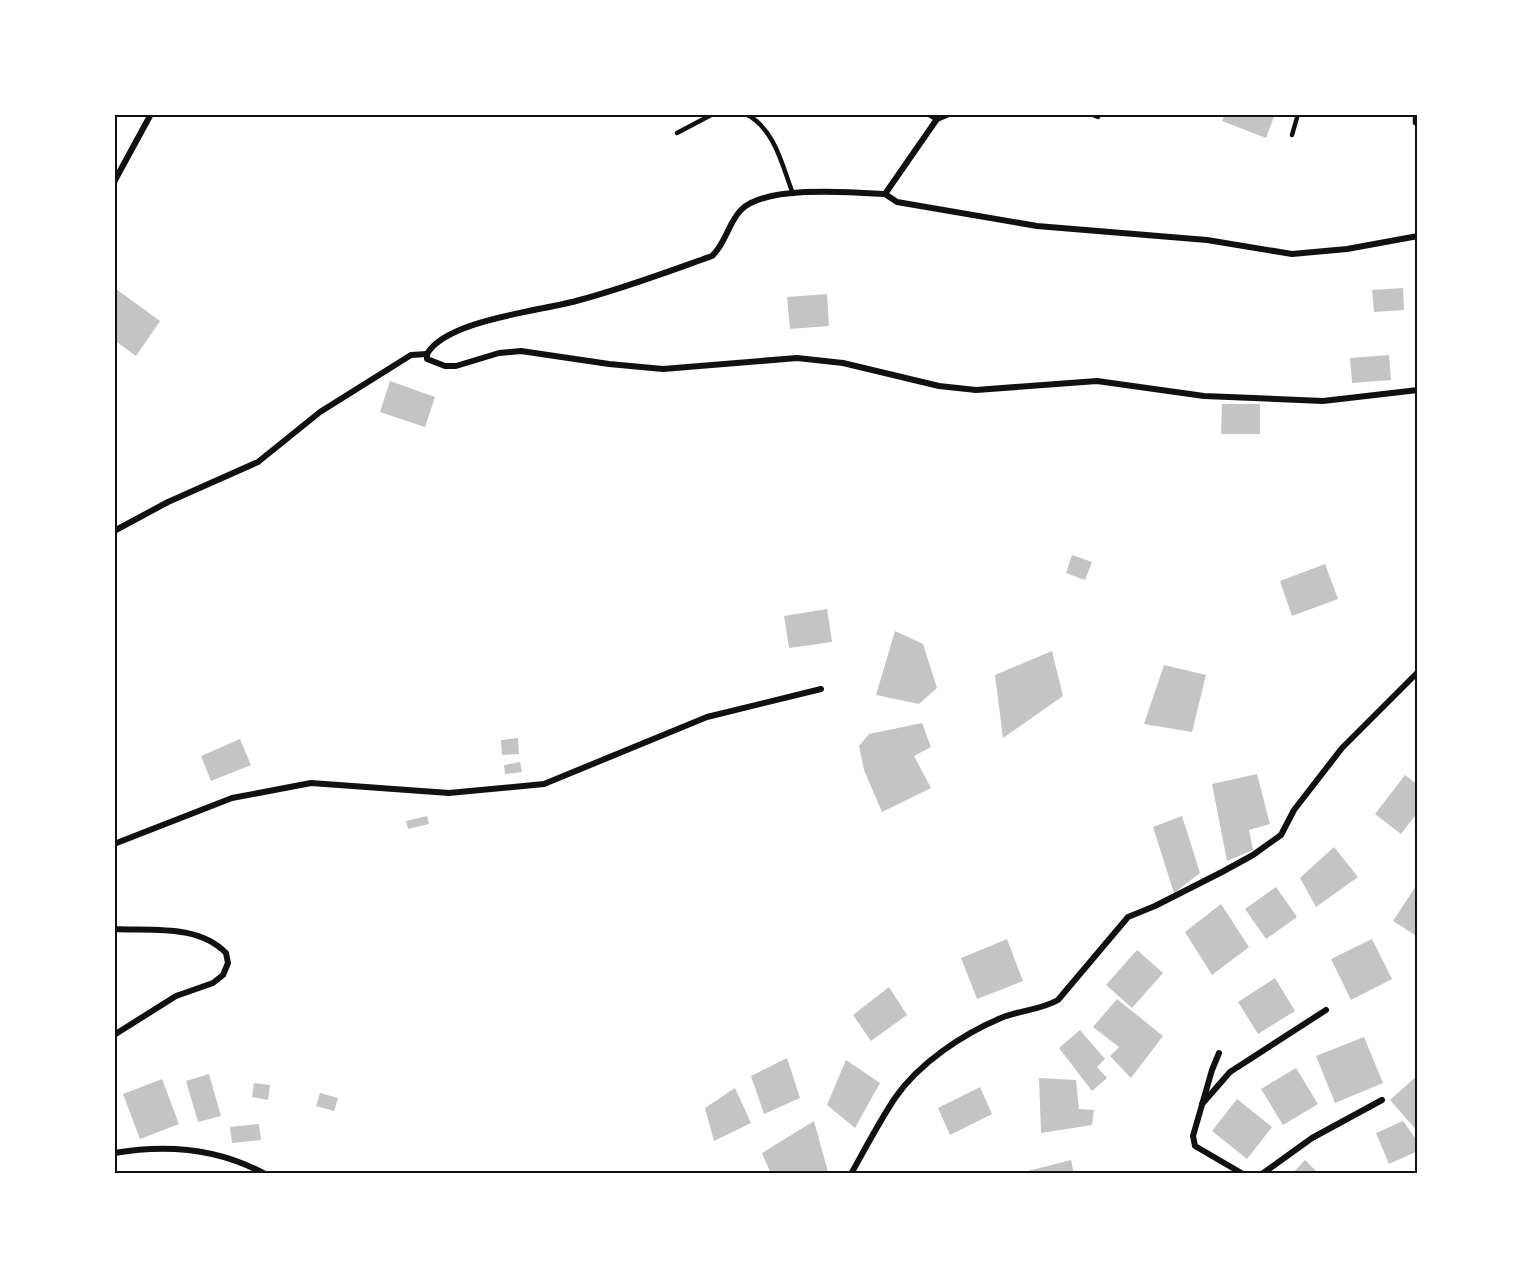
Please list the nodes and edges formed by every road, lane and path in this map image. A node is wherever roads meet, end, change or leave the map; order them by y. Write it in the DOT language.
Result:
graph roads {
  1 [pos="151,114"];
  2 [pos="713,114"];
  3 [pos="746,114"];
  4 [pos="929,114"];
  5 [pos="949,114"];
  6 [pos="1090,114"];
  7 [pos="1298,114"];
  8 [pos="1415,114"];
  9 [pos="1098,117"];
  10 [pos="938,119"];
  11 [pos="1415,123"];
  12 [pos="677,133"];
  13 [pos="1292,135"];
  14 [pos="114,182"];
  15 [pos="793,194"];
  16 [pos="885,194"];
  17 [pos="1418,236"];
  18 [pos="427,354"];
  19 [pos="1418,390"];
  20 [pos="114,531"];
  21 [pos="1418,672"];
  22 [pos="821,689"];
  23 [pos="114,844"];
  24 [pos="114,929"];
  25 [pos="1326,1010"];
  26 [pos="114,1035"];
  27 [pos="1219,1053"];
  28 [pos="1382,1100"];
  29 [pos="1202,1104"];
  30 [pos="114,1153"];
  31 [pos="265,1174"];
  32 [pos="851,1174"];
  33 [pos="1243,1174"];
  34 [pos="1262,1174"];
  1 -- 14 [label="street"];
  2 -- 12 [label="lane"];
  3 -- 15 [label="lane"];
  4 -- 10 [label="street"];
  5 -- 10 [label="street"];
  6 -- 9 [label="lane"];
  7 -- 13 [label="lane"];
  8 -- 11 [label="lane"];
  10 -- 16 [label="street"];
  15 -- 16 [label="street"];
  15 -- 18 [label="street"];
  16 -- 17 [label="street"];
  18 -- 19 [label="street"];
  18 -- 20 [label="street"];
  21 -- 32 [label="street"];
  22 -- 23 [label="street"];
  24 -- 26 [label="street"];
  25 -- 29 [label="street"];
  27 -- 29 [label="street"];
  28 -- 34 [label="street"];
  29 -- 33 [label="street"];
  30 -- 31 [label="street"];
}
